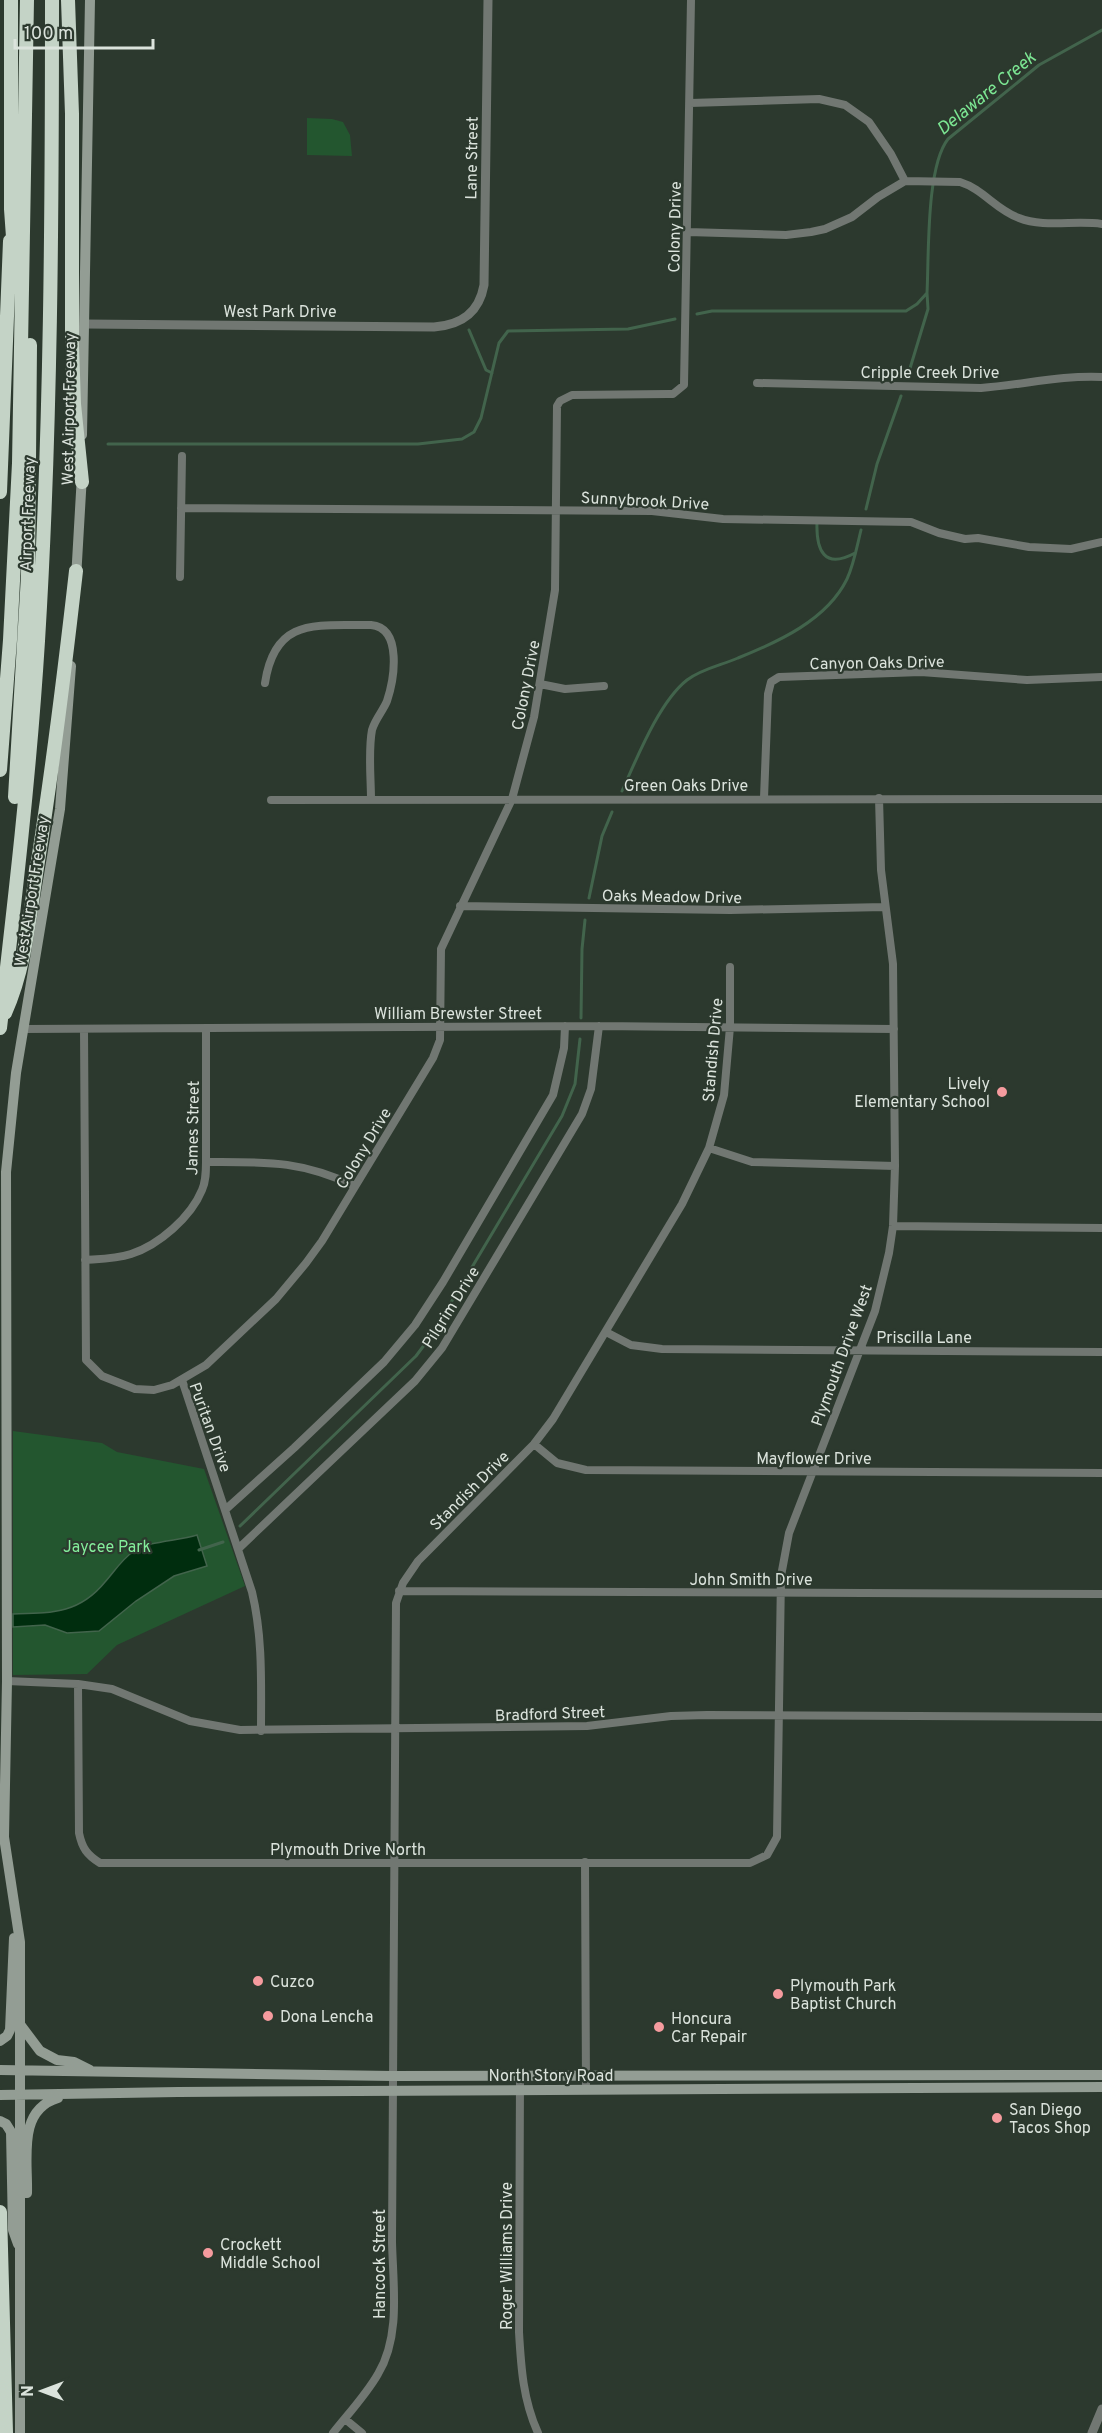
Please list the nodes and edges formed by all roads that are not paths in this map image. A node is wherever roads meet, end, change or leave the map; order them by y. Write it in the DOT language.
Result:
graph roads {
  1 [pos="11,0"];
  2 [pos="27,0"];
  3 [pos="52,0"];
  4 [pos="68,0"];
  5 [pos="88,0"];
  6 [pos="488,0"];
  7 [pos="691,0"];
  8 [pos="26,93"];
  9 [pos="690,103"];
  10 [pos="905,181"];
  11 [pos="11,209"];
  12 [pos="1102,224"];
  13 [pos="687,232"];
  14 [pos="471,314"];
  15 [pos="85,324"];
  16 [pos="1102,376"];
  17 [pos="757,383"];
  18 [pos="182,456"];
  19 [pos="82,482"];
  20 [pos="0,492"];
  21 [pos="181,508"];
  22 [pos="555,509"];
  23 [pos="1102,542"];
  24 [pos="76,571"];
  25 [pos="180,577"];
  26 [pos="0,660"];
  27 [pos="1102,677"];
  28 [pos="266,683"];
  29 [pos="540,684"];
  30 [pos="604,686"];
  31 [pos="0,770"];
  32 [pos="764,798"];
  33 [pos="879,798"];
  34 [pos="512,799"];
  35 [pos="1102,799"];
  36 [pos="271,800"];
  37 [pos="371,800"];
  38 [pos="18,852"];
  39 [pos="460,906"];
  40 [pos="885,907"];
  41 [pos="730,967"];
  42 [pos="1,1023"];
  43 [pos="565,1026"];
  44 [pos="599,1026"];
  45 [pos="440,1027"];
  46 [pos="730,1027"];
  47 [pos="0,1028"];
  48 [pos="23,1029"];
  49 [pos="84,1029"];
  50 [pos="206,1029"];
  51 [pos="894,1029"];
  52 [pos="709,1148"];
  53 [pos="206,1162"];
  54 [pos="896,1166"];
  55 [pos="356,1186"];
  56 [pos="893,1226"];
  57 [pos="1102,1228"];
  58 [pos="85,1260"];
  59 [pos="606,1332"];
  60 [pos="860,1350"];
  61 [pos="1102,1352"];
  62 [pos="182,1380"];
  63 [pos="534,1444"];
  64 [pos="812,1471"];
  65 [pos="1102,1473"];
  66 [pos="225,1510"];
  67 [pos="238,1549"];
  68 [pos="399,1592"];
  69 [pos="781,1593"];
  70 [pos="1102,1594"];
  71 [pos="7,1682"];
  72 [pos="78,1684"];
  73 [pos="780,1715"];
  74 [pos="1102,1717"];
  75 [pos="393,1729"];
  76 [pos="261,1731"];
  77 [pos="775,1843"];
  78 [pos="585,1862"];
  79 [pos="393,1863"];
  80 [pos="17,1929"];
  81 [pos="19,2024"];
  82 [pos="0,2041"];
  83 [pos="0,2070"];
  84 [pos="19,2070"];
  85 [pos="92,2072"];
  86 [pos="876,2075"];
  87 [pos="1102,2075"];
  88 [pos="393,2076"];
  89 [pos="520,2076"];
  90 [pos="586,2076"];
  91 [pos="1102,2087"];
  92 [pos="876,2088"];
  93 [pos="519,2090"];
  94 [pos="586,2090"];
  95 [pos="84,2092"];
  96 [pos="393,2092"];
  97 [pos="0,2095"];
  98 [pos="20,2095"];
  99 [pos="0,2121"];
  100 [pos="0,2212"];
  101 [pos="21,2250"];
  102 [pos="1102,2409"];
  103 [pos="345,2419"];
  104 [pos="6,2433"];
  105 [pos="20,2433"];
  106 [pos="333,2433"];
  107 [pos="362,2433"];
  108 [pos="538,2433"];
  109 [pos="1092,2433"];
  1 -- 11 [label="highway"];
  2 -- 8 [label="highway"];
  3 -- 38 [label="highway, Airport Freeway"];
  4 -- 19 [label="highway"];
  5 -- 15 [label="main road, West Airport Freeway"];
  6 -- 14 [label="street, Lane Street"];
  7 -- 9 [label="street, Colony Drive"];
  8 -- 31 [label="highway"];
  8 -- 38 [label="highway"];
  9 -- 10 [label="street"];
  9 -- 13 [label="street, Colony Drive"];
  10 -- 12 [label="street"];
  10 -- 13 [label="street"];
  11 -- 20 [label="highway"];
  11 -- 26 [label="highway"];
  13 -- 22 [label="street, Colony Drive"];
  14 -- 15 [label="street, West Park Drive"];
  15 -- 19 [label="main road, West Airport Freeway"];
  16 -- 17 [label="street, Cripple Creek Drive"];
  18 -- 21 [label="street"];
  19 -- 24 [label="main road, West Airport Freeway"];
  21 -- 22 [label="street, Sunnybrook Drive"];
  21 -- 25 [label="street"];
  22 -- 23 [label="street, Sunnybrook Drive"];
  22 -- 29 [label="street, Colony Drive"];
  24 -- 42 [label="highway"];
  24 -- 48 [label="main road, West Airport Freeway"];
  27 -- 32 [label="street, Canyon Oaks Drive"];
  28 -- 37 [label="street"];
  29 -- 30 [label="street"];
  29 -- 34 [label="street, Colony Drive"];
  32 -- 33 [label="street, Green Oaks Drive"];
  32 -- 34 [label="street, Green Oaks Drive"];
  33 -- 35 [label="street, Green Oaks Drive"];
  33 -- 40 [label="street, Plymouth Drive West"];
  34 -- 37 [label="street, Green Oaks Drive"];
  34 -- 39 [label="street, Colony Drive"];
  36 -- 37 [label="street, Green Oaks Drive"];
  38 -- 42 [label="highway, Airport Freeway"];
  39 -- 40 [label="street, Oaks Meadow Drive"];
  39 -- 45 [label="street, Colony Drive"];
  40 -- 51 [label="street, Plymouth Drive West"];
  41 -- 46 [label="street, Standish Drive"];
  42 -- 47 [label="highway, Airport Freeway"];
  43 -- 44 [label="street, William Brewster Street"];
  43 -- 45 [label="street, William Brewster Street"];
  43 -- 66 [label="street, Pilgrim Drive"];
  44 -- 46 [label="street, William Brewster Street"];
  44 -- 67 [label="street, Pilgrim Drive"];
  45 -- 50 [label="street, William Brewster Street"];
  45 -- 55 [label="street, Colony Drive"];
  46 -- 51 [label="street, William Brewster Street"];
  46 -- 52 [label="street, Standish Drive"];
  48 -- 49 [label="street, William Brewster Street"];
  48 -- 71 [label="main road, West Airport Freeway"];
  49 -- 50 [label="street, William Brewster Street"];
  49 -- 58 [label="street, Puritan Drive"];
  50 -- 53 [label="street, James Street"];
  51 -- 54 [label="street, Plymouth Drive West"];
  52 -- 54 [label="street"];
  52 -- 59 [label="street, Standish Drive"];
  53 -- 55 [label="street"];
  53 -- 58 [label="street, James Street"];
  54 -- 56 [label="street, Plymouth Drive West"];
  55 -- 62 [label="street, Colony Drive"];
  56 -- 57 [label="street"];
  56 -- 60 [label="street, Plymouth Drive West"];
  58 -- 62 [label="street, Puritan Drive"];
  59 -- 60 [label="street, Priscilla Lane"];
  59 -- 63 [label="street, Standish Drive"];
  60 -- 61 [label="street, Priscilla Lane"];
  60 -- 64 [label="street, Plymouth Drive West"];
  62 -- 66 [label="street, Puritan Drive"];
  63 -- 64 [label="street, Mayflower Drive"];
  63 -- 68 [label="street, Standish Drive"];
  64 -- 65 [label="street, Mayflower Drive"];
  64 -- 69 [label="street, Plymouth Drive West"];
  66 -- 67 [label="street, Puritan Drive"];
  67 -- 76 [label="street, Puritan Drive"];
  68 -- 69 [label="street, John Smith Drive"];
  68 -- 75 [label="street, Standish Drive"];
  69 -- 70 [label="street, John Smith Drive"];
  69 -- 73 [label="street, Plymouth Drive West"];
  71 -- 72 [label="street, Bradford Street"];
  71 -- 80 [label="main road, West Airport Freeway"];
  72 -- 76 [label="street, Bradford Street"];
  72 -- 79 [label="street, Plymouth Drive North"];
  73 -- 74 [label="street, Bradford Street"];
  73 -- 75 [label="street, Bradford Street"];
  73 -- 77 [label="street, Plymouth Drive West"];
  75 -- 76 [label="street, Bradford Street"];
  75 -- 79 [label="street, Standish Drive"];
  77 -- 78 [label="street, Plymouth Drive North"];
  78 -- 79 [label="street, Plymouth Drive North"];
  78 -- 90 [label="street"];
  79 -- 88 [label="street, Standish Drive"];
  80 -- 81 [label="main road, West Airport Freeway"];
  80 -- 82 [label="main road"];
  81 -- 84 [label="main road, West Airport Freeway"];
  81 -- 85 [label="main road"];
  83 -- 84 [label="main road, North Story Road"];
  84 -- 85 [label="main road, North Story Road"];
  84 -- 98 [label="main road, West Airport Freeway"];
  85 -- 88 [label="main road, North Story Road"];
  86 -- 87 [label="main road, North Story Road"];
  86 -- 90 [label="main road, North Story Road"];
  86 -- 92 [label="main road"];
  88 -- 89 [label="main road, North Story Road"];
  88 -- 96 [label="street, Hancock Street"];
  89 -- 90 [label="main road, North Story Road"];
  89 -- 93 [label="street, Roger Williams Drive"];
  90 -- 94 [label="street"];
  91 -- 92 [label="main road, North Story Road"];
  92 -- 94 [label="main road, North Story Road"];
  93 -- 94 [label="main road, North Story Road"];
  93 -- 96 [label="main road, North Story Road"];
  93 -- 108 [label="street, Roger Williams Drive"];
  95 -- 96 [label="main road, North Story Road"];
  95 -- 98 [label="main road, North Story Road"];
  95 -- 101 [label="main road"];
  96 -- 103 [label="street, Hancock Street"];
  97 -- 98 [label="main road, North Story Road"];
  98 -- 101 [label="main road, West Airport Freeway"];
  99 -- 101 [label="main road"];
  100 -- 104 [label="highway"];
  101 -- 105 [label="main road, West Airport Freeway"];
  102 -- 109 [label="street"];
  103 -- 106 [label="street, Hancock Street"];
  103 -- 107 [label="street"];
}
